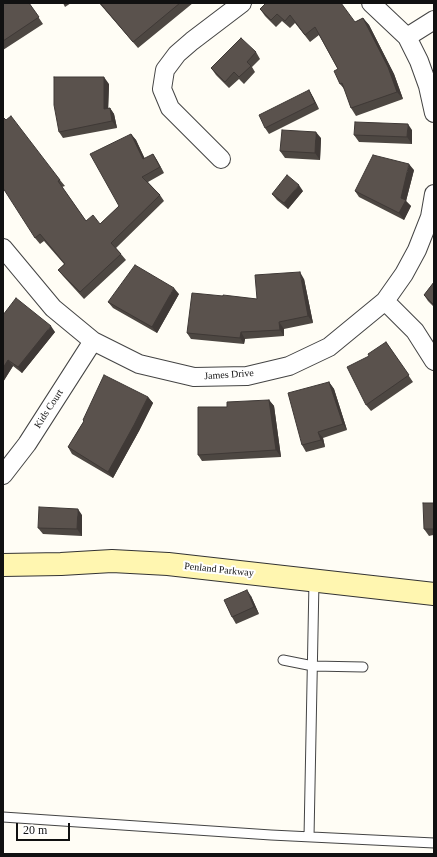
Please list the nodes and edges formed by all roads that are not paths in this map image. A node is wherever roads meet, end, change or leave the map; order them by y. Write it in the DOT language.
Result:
graph roads {
  1 [pos="242,3"];
  2 [pos="371,3"];
  3 [pos="434,20"];
  4 [pos="407,37"];
  5 [pos="434,113"];
  6 [pos="221,159"];
  7 [pos="434,194"];
  8 [pos="3,248"];
  9 [pos="385,301"];
  10 [pos="93,341"];
  11 [pos="434,360"];
  12 [pos="3,475"];
  13 [pos="3,565"];
  14 [pos="314,581"];
  15 [pos="434,594"];
  16 [pos="283,660"];
  17 [pos="312,666"];
  18 [pos="363,667"];
  19 [pos="3,817"];
  20 [pos="309,837"];
  21 [pos="434,843"];
  1 -- 6 [label="street"];
  2 -- 4 [label="street"];
  3 -- 4 [label="street"];
  4 -- 5 [label="street"];
  7 -- 9 [label="street, James Drive"];
  8 -- 10 [label="street, James Drive"];
  9 -- 10 [label="street, James Drive"];
  9 -- 11 [label="street"];
  10 -- 12 [label="street, Kids Court"];
  13 -- 14 [label="street, Penland Parkway"];
  14 -- 15 [label="street, Penland Parkway"];
  14 -- 17 [label="lane"];
  16 -- 17 [label="lane"];
  17 -- 18 [label="lane"];
  17 -- 20 [label="lane"];
  19 -- 20 [label="lane"];
  20 -- 21 [label="lane"];
}
